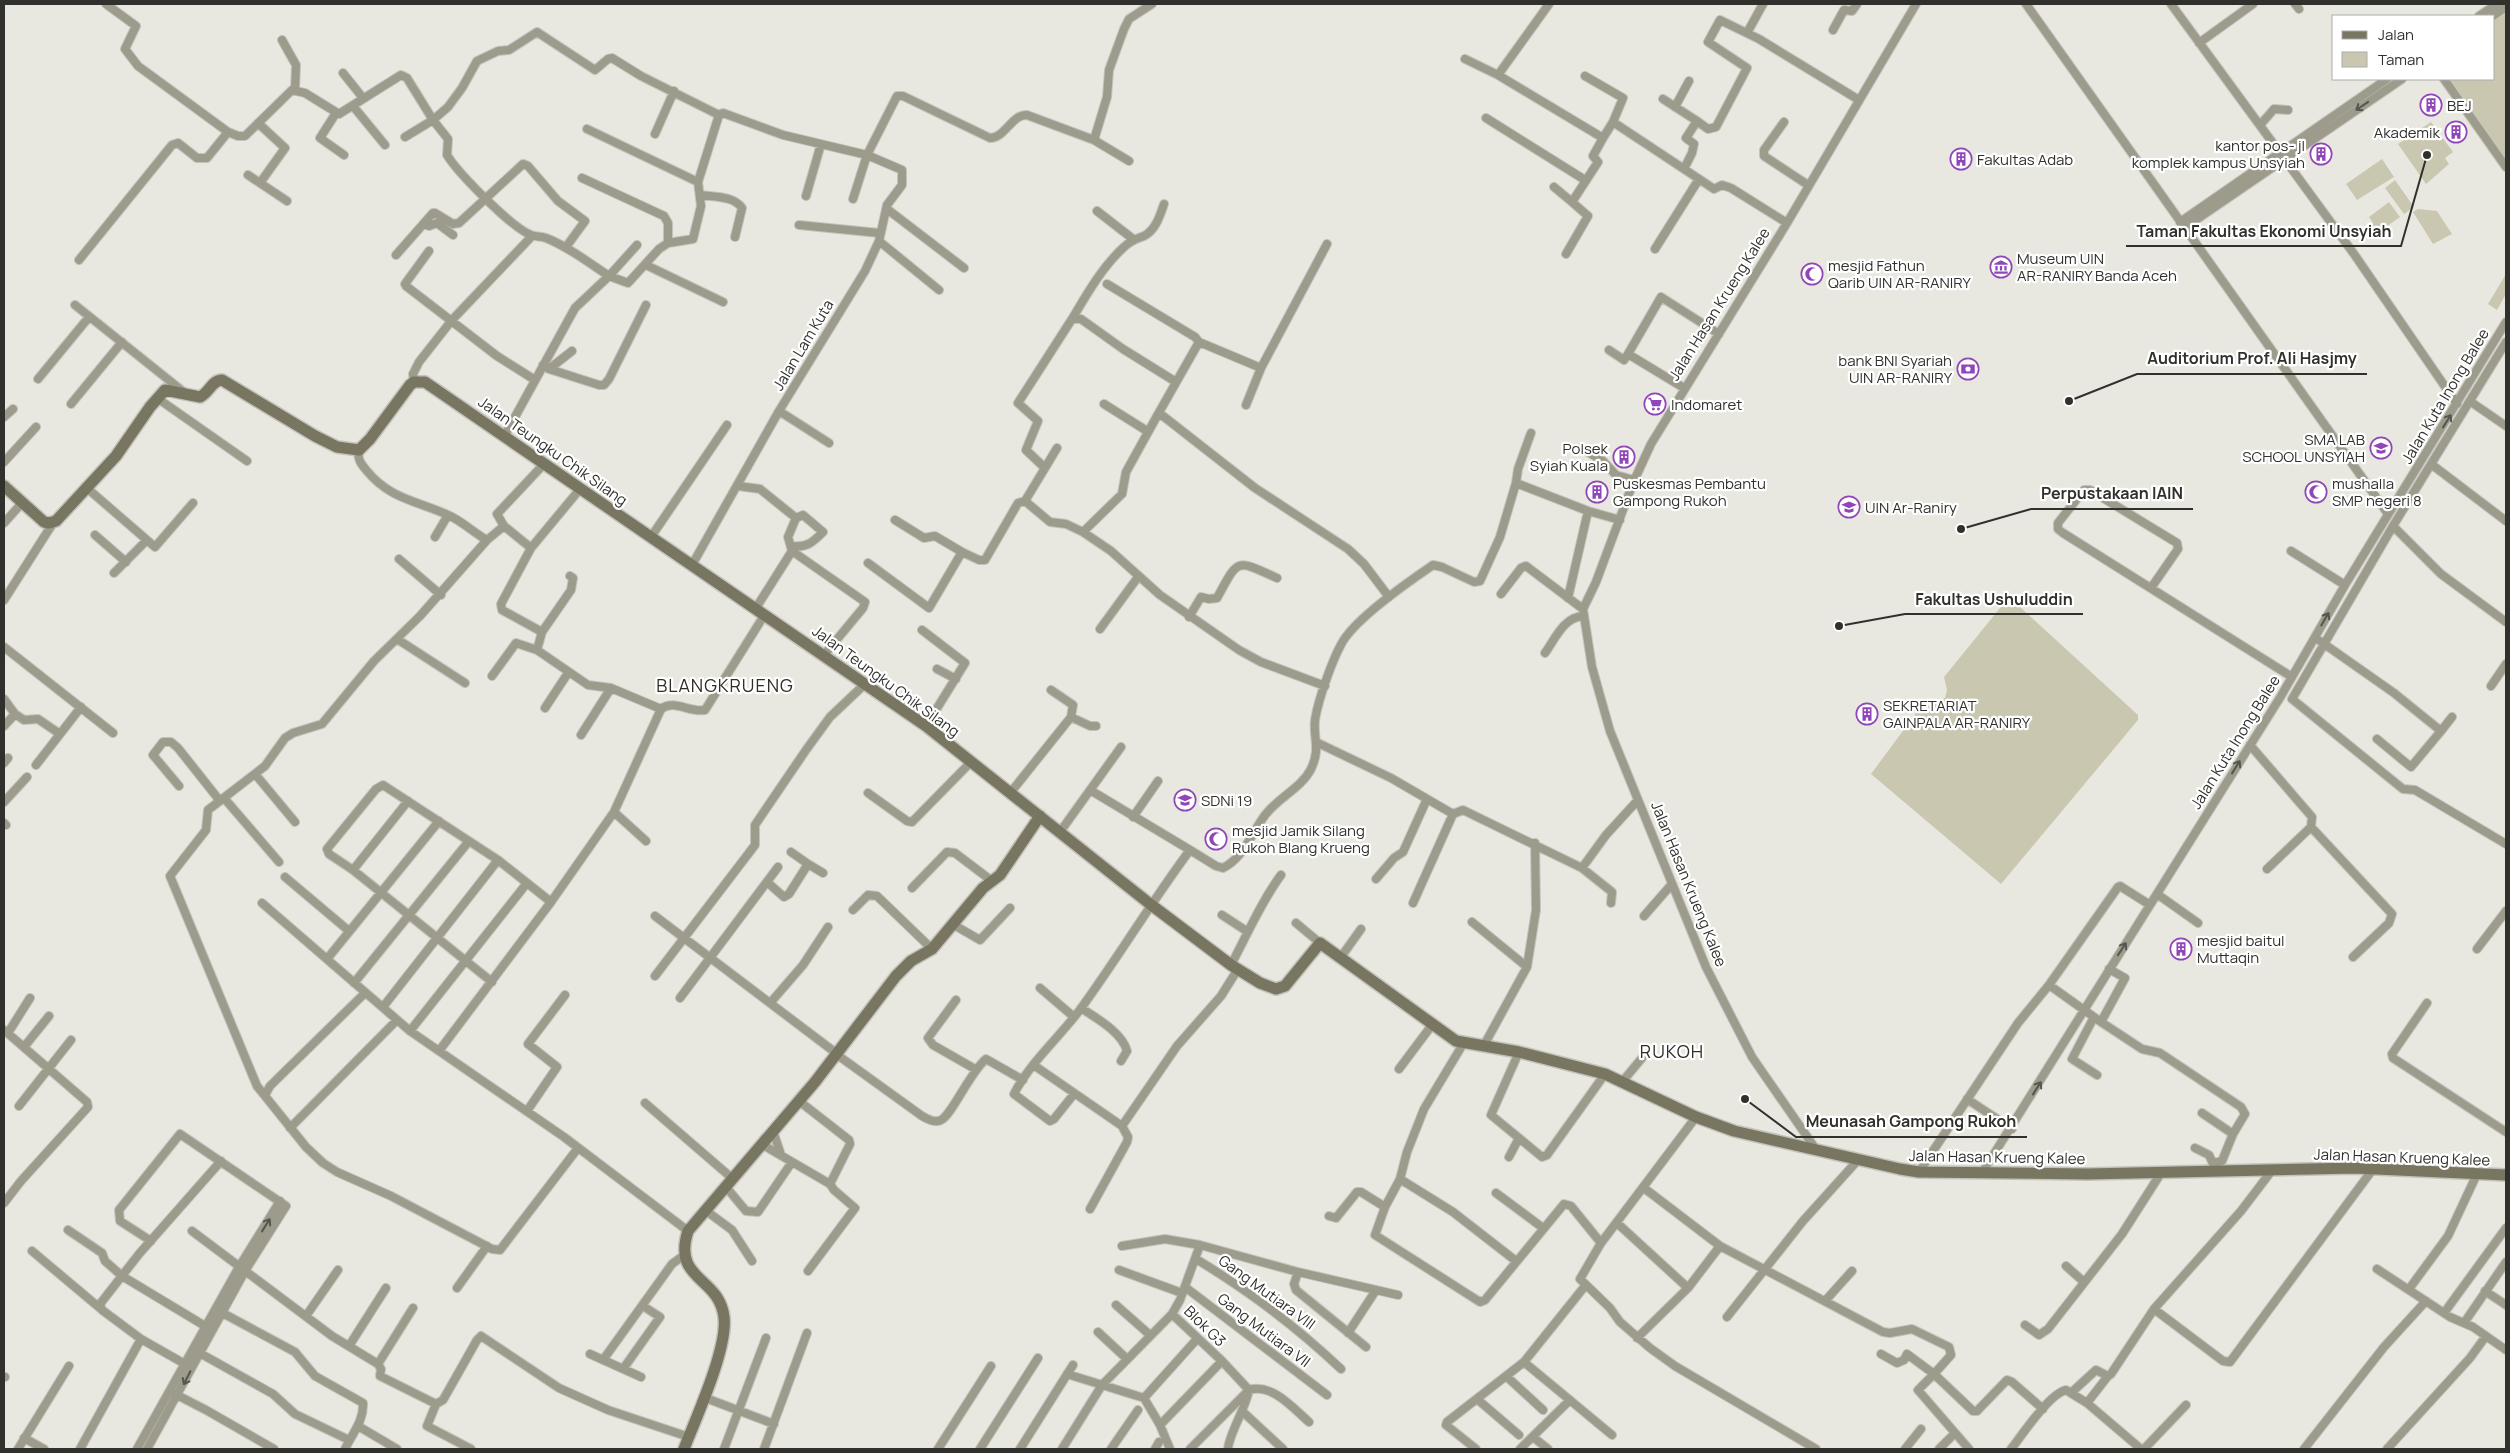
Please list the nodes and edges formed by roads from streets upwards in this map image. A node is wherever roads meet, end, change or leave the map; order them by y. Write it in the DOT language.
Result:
graph roads {
  1 [pos="109,4"];
  2 [pos="1152,4"];
  3 [pos="1549,4"];
  4 [pos="1763,4"];
  5 [pos="1857,4"];
  6 [pos="2026,4"];
  7 [pos="2170,4"];
  8 [pos="2254,4"];
  9 [pos="2498,4"];
  10 [pos="1913,5"];
  11 [pos="2506,7"];
  12 [pos="2481,15"];
  13 [pos="2494,15"];
  14 [pos="1832,30"];
  15 [pos="1746,33"];
  16 [pos="282,40"];
  17 [pos="2199,42"];
  18 [pos="1465,59"];
  19 [pos="343,73"];
  20 [pos="1498,75"];
  21 [pos="1585,76"];
  22 [pos="2386,80"];
  23 [pos="2400,80"];
  24 [pos="2445,80"];
  25 [pos="1690,81"];
  26 [pos="295,90"];
  27 [pos="674,91"];
  28 [pos="363,98"];
  29 [pos="1663,99"];
  30 [pos="1859,100"];
  31 [pos="352,106"];
  32 [pos="1674,107"];
  33 [pos="2288,110"];
  34 [pos="336,113"];
  35 [pos="719,114"];
  36 [pos="1486,118"];
  37 [pos="433,120"];
  38 [pos="1697,121"];
  39 [pos="1613,122"];
  40 [pos="1784,122"];
  41 [pos="258,123"];
  42 [pos="2261,124"];
  43 [pos="587,129"];
  44 [pos="228,132"];
  45 [pos="654,134"];
  46 [pos="405,137"];
  47 [pos="1603,138"];
  48 [pos="1094,140"];
  49 [pos="821,144"];
  50 [pos="385,145"];
  51 [pos="344,155"];
  52 [pos="867,155"];
  53 [pos="2283,156"];
  54 [pos="1129,161"];
  55 [pos="2506,167"];
  56 [pos="1684,170"];
  57 [pos="248,175"];
  58 [pos="582,178"];
  59 [pos="1699,179"];
  60 [pos="1585,180"];
  61 [pos="698,182"];
  62 [pos="260,183"];
  63 [pos="1808,185"];
  64 [pos="1554,187"];
  65 [pos="701,195"];
  66 [pos="806,196"];
  67 [pos="486,198"];
  68 [pos="853,199"];
  69 [pos="287,201"];
  70 [pos="1572,202"];
  71 [pos="1164,204"];
  72 [pos="887,210"];
  73 [pos="1097,211"];
  74 [pos="424,222"];
  75 [pos="1787,223"];
  76 [pos="799,225"];
  77 [pos="2182,225"];
  78 [pos="453,235"];
  79 [pos="532,236"];
  80 [pos="735,237"];
  81 [pos="879,237"];
  82 [pos="1133,239"];
  83 [pos="668,243"];
  84 [pos="1327,244"];
  85 [pos="637,245"];
  86 [pos="566,248"];
  87 [pos="1655,249"];
  88 [pos="429,251"];
  89 [pos="1566,254"];
  90 [pos="396,255"];
  91 [pos="79,260"];
  92 [pos="646,265"];
  93 [pos="964,268"];
  94 [pos="609,276"];
  95 [pos="1107,284"];
  96 [pos="939,290"];
  97 [pos="723,302"];
  98 [pos="74,305"];
  99 [pos="646,305"];
  100 [pos="89,316"];
  101 [pos="1072,319"];
  102 [pos="452,320"];
  103 [pos="2506,322"];
  104 [pos="1719,334"];
  105 [pos="122,342"];
  106 [pos="1199,342"];
  107 [pos="2506,342"];
  108 [pos="572,350"];
  109 [pos="1609,350"];
  110 [pos="1628,354"];
  111 [pos="2503,355"];
  112 [pos="546,367"];
  113 [pos="1261,368"];
  114 [pos="38,379"];
  115 [pos="535,380"];
  116 [pos="414,382"];
  117 [pos="1176,382"];
  118 [pos="1684,388"];
  119 [pos="189,396"];
  120 [pos="157,398"];
  121 [pos="2471,402"];
  122 [pos="71,404"];
  123 [pos="1104,404"];
  124 [pos="1246,404"];
  125 [pos="2457,404"];
  126 [pos="12,409"];
  127 [pos="778,411"];
  128 [pos="1157,416"];
  129 [pos="4,417"];
  130 [pos="727,424"];
  131 [pos="2506,426"];
  132 [pos="36,427"];
  133 [pos="1148,431"];
  134 [pos="1531,433"];
  135 [pos="505,435"];
  136 [pos="829,443"];
  137 [pos="1057,448"];
  138 [pos="1581,448"];
  139 [pos="355,450"];
  140 [pos="4,462"];
  141 [pos="248,462"];
  142 [pos="544,464"];
  143 [pos="2431,464"];
  144 [pos="1045,468"];
  145 [pos="1634,480"];
  146 [pos="1516,483"];
  147 [pos="4,486"];
  148 [pos="738,486"];
  149 [pos="88,488"];
  150 [pos="580,490"];
  151 [pos="1025,501"];
  152 [pos="22,503"];
  153 [pos="192,503"];
  154 [pos="1588,511"];
  155 [pos="2388,514"];
  156 [pos="448,515"];
  157 [pos="796,518"];
  158 [pos="894,520"];
  159 [pos="1620,520"];
  160 [pos="2506,521"];
  161 [pos="52,523"];
  162 [pos="4,524"];
  163 [pos="504,526"];
  164 [pos="2393,526"];
  165 [pos="1083,532"];
  166 [pos="95,536"];
  167 [pos="651,537"];
  168 [pos="435,538"];
  169 [pos="147,540"];
  170 [pos="487,540"];
  171 [pos="531,548"];
  172 [pos="792,549"];
  173 [pos="2291,551"];
  174 [pos="962,552"];
  175 [pos="399,559"];
  176 [pos="126,562"];
  177 [pos="868,563"];
  178 [pos="692,564"];
  179 [pos="114,573"];
  180 [pos="570,576"];
  181 [pos="1138,577"];
  182 [pos="1277,578"];
  183 [pos="2345,584"];
  184 [pos="2151,588"];
  185 [pos="1501,594"];
  186 [pos="441,595"];
  187 [pos="1389,597"];
  188 [pos="1568,598"];
  189 [pos="4,600"];
  190 [pos="760,611"];
  191 [pos="1583,612"];
  192 [pos="1189,616"];
  193 [pos="2506,622"];
  194 [pos="1100,629"];
  195 [pos="922,630"];
  196 [pos="542,632"];
  197 [pos="398,638"];
  198 [pos="2314,638"];
  199 [pos="2323,644"];
  200 [pos="4,647"];
  201 [pos="537,650"];
  202 [pos="1545,653"];
  203 [pos="824,655"];
  204 [pos="2506,664"];
  205 [pos="937,669"];
  206 [pos="568,673"];
  207 [pos="492,676"];
  208 [pos="2292,677"];
  209 [pos="956,679"];
  210 [pos="465,683"];
  211 [pos="866,683"];
  212 [pos="1325,686"];
  213 [pos="2491,686"];
  214 [pos="610,688"];
  215 [pos="1051,690"];
  216 [pos="4,699"];
  217 [pos="81,706"];
  218 [pos="545,708"];
  219 [pos="661,709"];
  220 [pos="15,714"];
  221 [pos="1071,717"];
  222 [pos="2452,717"];
  223 [pos="4,726"];
  224 [pos="926,726"];
  225 [pos="1096,726"];
  226 [pos="2441,731"];
  227 [pos="113,733"];
  228 [pos="60,734"];
  229 [pos="581,735"];
  230 [pos="2377,739"];
  231 [pos="1318,743"];
  232 [pos="2250,745"];
  233 [pos="1121,747"];
  234 [pos="971,762"];
  235 [pos="36,765"];
  236 [pos="255,774"];
  237 [pos="26,777"];
  238 [pos="1158,781"];
  239 [pos="179,786"];
  240 [pos="1090,790"];
  241 [pos="1011,792"];
  242 [pos="868,793"];
  243 [pos="1427,799"];
  244 [pos="222,800"];
  245 [pos="1638,800"];
  246 [pos="408,801"];
  247 [pos="4,802"];
  248 [pos="614,812"];
  249 [pos="1453,814"];
  250 [pos="1040,816"];
  251 [pos="1133,817"];
  252 [pos="439,820"];
  253 [pos="295,822"];
  254 [pos="2311,828"];
  255 [pos="1060,832"];
  256 [pos="469,841"];
  257 [pos="646,841"];
  258 [pos="1535,843"];
  259 [pos="2506,844"];
  260 [pos="1190,850"];
  261 [pos="790,852"];
  262 [pos="498,860"];
  263 [pos="279,862"];
  264 [pos="808,864"];
  265 [pos="778,867"];
  266 [pos="1582,868"];
  267 [pos="2267,869"];
  268 [pos="353,870"];
  269 [pos="823,873"];
  270 [pos="1281,875"];
  271 [pos="285,877"];
  272 [pos="1376,879"];
  273 [pos="992,881"];
  274 [pos="767,882"];
  275 [pos="527,883"];
  276 [pos="1672,884"];
  277 [pos="912,888"];
  278 [pos="382,892"];
  279 [pos="2157,894"];
  280 [pos="551,902"];
  281 [pos="262,903"];
  282 [pos="1413,903"];
  283 [pos="1150,904"];
  284 [pos="1611,904"];
  285 [pos="2150,905"];
  286 [pos="1010,908"];
  287 [pos="853,910"];
  288 [pos="2506,911"];
  289 [pos="1222,915"];
  290 [pos="410,916"];
  291 [pos="655,916"];
  292 [pos="1644,916"];
  293 [pos="1472,922"];
  294 [pos="1296,923"];
  295 [pos="2198,923"];
  296 [pos="954,925"];
  297 [pos="828,926"];
  298 [pos="1360,929"];
  299 [pos="349,931"];
  300 [pos="1248,932"];
  301 [pos="684,937"];
  302 [pos="438,940"];
  303 [pos="1320,943"];
  304 [pos="932,949"];
  305 [pos="2477,949"];
  306 [pos="1341,957"];
  307 [pos="2353,957"];
  308 [pos="710,958"];
  309 [pos="327,959"];
  310 [pos="466,962"];
  311 [pos="1235,967"];
  312 [pos="1528,967"];
  313 [pos="2109,969"];
  314 [pos="655,976"];
  315 [pos="492,982"];
  316 [pos="354,983"];
  317 [pos="2049,985"];
  318 [pos="1040,988"];
  319 [pos="365,993"];
  320 [pos="565,995"];
  321 [pos="30,998"];
  322 [pos="680,998"];
  323 [pos="956,1000"];
  324 [pos="771,1002"];
  325 [pos="2428,1003"];
  326 [pos="383,1007"];
  327 [pos="1082,1008"];
  328 [pos="2085,1010"];
  329 [pos="49,1016"];
  330 [pos="1074,1017"];
  331 [pos="2094,1017"];
  332 [pos="397,1020"];
  333 [pos="2101,1022"];
  334 [pos="1432,1025"];
  335 [pos="410,1031"];
  336 [pos="6,1032"];
  337 [pos="71,1040"];
  338 [pos="1462,1044"];
  339 [pos="24,1047"];
  340 [pos="1483,1047"];
  341 [pos="439,1051"];
  342 [pos="1519,1052"];
  343 [pos="836,1053"];
  344 [pos="1642,1058"];
  345 [pos="1121,1061"];
  346 [pos="1035,1066"];
  347 [pos="48,1069"];
  348 [pos="1399,1069"];
  349 [pos="975,1070"];
  350 [pos="1605,1074"];
  351 [pos="2097,1075"];
  352 [pos="1023,1080"];
  353 [pos="1622,1082"];
  354 [pos="1074,1094"];
  355 [pos="265,1095"];
  356 [pos="1967,1099"];
  357 [pos="798,1101"];
  358 [pos="645,1104"];
  359 [pos="19,1106"];
  360 [pos="527,1111"];
  361 [pos="2202,1113"];
  362 [pos="1696,1117"];
  363 [pos="1122,1126"];
  364 [pos="290,1128"];
  365 [pos="2012,1129"];
  366 [pos="773,1131"];
  367 [pos="2506,1132"];
  368 [pos="2233,1134"];
  369 [pos="1520,1138"];
  370 [pos="762,1145"];
  371 [pos="578,1148"];
  372 [pos="1815,1148"];
  373 [pos="2195,1148"];
  374 [pos="781,1155"];
  375 [pos="1509,1157"];
  376 [pos="1858,1160"];
  377 [pos="221,1161"];
  378 [pos="792,1162"];
  379 [pos="2213,1168"];
  380 [pos="2273,1169"];
  381 [pos="2373,1169"];
  382 [pos="1919,1172"];
  383 [pos="1982,1173"];
  384 [pos="2161,1173"];
  385 [pos="2477,1174"];
  386 [pos="2506,1175"];
  387 [pos="1400,1179"];
  388 [pos="729,1183"];
  389 [pos="830,1184"];
  390 [pos="1644,1188"];
  391 [pos="1496,1193"];
  392 [pos="4,1203"];
  393 [pos="1385,1207"];
  394 [pos="1090,1209"];
  395 [pos="705,1210"];
  396 [pos="1329,1216"];
  397 [pos="1617,1222"];
  398 [pos="1543,1228"];
  399 [pos="2506,1228"];
  400 [pos="68,1230"];
  401 [pos="192,1231"];
  402 [pos="688,1231"];
  403 [pos="151,1241"];
  404 [pos="1601,1243"];
  405 [pos="486,1246"];
  406 [pos="1122,1246"];
  407 [pos="1200,1246"];
  408 [pos="1720,1246"];
  409 [pos="32,1250"];
  410 [pos="683,1256"];
  411 [pos="1196,1259"];
  412 [pos="752,1261"];
  413 [pos="1516,1261"];
  414 [pos="2506,1262"];
  415 [pos="2066,1266"];
  416 [pos="242,1269"];
  417 [pos="2377,1269"];
  418 [pos="338,1270"];
  419 [pos="1119,1270"];
  420 [pos="1763,1270"];
  421 [pos="808,1271"];
  422 [pos="1852,1271"];
  423 [pos="1298,1272"];
  424 [pos="122,1276"];
  425 [pos="2084,1282"];
  426 [pos="1585,1286"];
  427 [pos="386,1288"];
  428 [pos="457,1288"];
  429 [pos="1688,1288"];
  430 [pos="2409,1289"];
  431 [pos="1183,1290"];
  432 [pos="1376,1290"];
  433 [pos="2485,1291"];
  434 [pos="1398,1295"];
  435 [pos="1825,1300"];
  436 [pos="2426,1301"];
  437 [pos="1116,1305"];
  438 [pos="2506,1305"];
  439 [pos="643,1306"];
  440 [pos="101,1308"];
  441 [pos="413,1308"];
  442 [pos="2154,1309"];
  443 [pos="219,1311"];
  444 [pos="2444,1313"];
  445 [pos="1172,1314"];
  446 [pos="306,1316"];
  447 [pos="1727,1317"];
  448 [pos="2464,1323"];
  449 [pos="2025,1325"];
  450 [pos="209,1328"];
  451 [pos="1098,1332"];
  452 [pos="807,1333"];
  453 [pos="1348,1333"];
  454 [pos="1150,1335"];
  455 [pos="2486,1336"];
  456 [pos="766,1338"];
  457 [pos="1637,1338"];
  458 [pos="141,1339"];
  459 [pos="1197,1339"];
  460 [pos="349,1346"];
  461 [pos="1366,1347"];
  462 [pos="2506,1350"];
  463 [pos="196,1351"];
  464 [pos="590,1354"];
  465 [pos="1881,1354"];
  466 [pos="1038,1358"];
  467 [pos="1127,1359"];
  468 [pos="603,1360"];
  469 [pos="1222,1361"];
  470 [pos="1524,1362"];
  471 [pos="185,1364"];
  472 [pos="378,1364"];
  473 [pos="1073,1365"];
  474 [pos="69,1366"];
  475 [pos="990,1366"];
  476 [pos="623,1369"];
  477 [pos="1341,1369"];
  478 [pos="1067,1374"];
  479 [pos="1934,1374"];
  480 [pos="1506,1376"];
  481 [pos="2108,1376"];
  482 [pos="641,1377"];
  483 [pos="1102,1386"];
  484 [pos="1249,1390"];
  485 [pos="2072,1392"];
  486 [pos="174,1394"];
  487 [pos="1327,1395"];
  488 [pos="703,1398"];
  489 [pos="1144,1398"];
  490 [pos="1477,1400"];
  491 [pos="1570,1400"];
  492 [pos="2087,1403"];
  493 [pos="436,1404"];
  494 [pos="2186,1405"];
  495 [pos="2043,1409"];
  496 [pos="1138,1410"];
  497 [pos="1543,1410"];
  498 [pos="738,1411"];
  499 [pos="1243,1412"];
  500 [pos="1310,1422"];
  501 [pos="774,1424"];
  502 [pos="1160,1425"];
  503 [pos="358,1426"];
  504 [pos="1921,1429"];
  505 [pos="1519,1435"];
  506 [pos="1612,1435"];
  507 [pos="689,1436"];
  508 [pos="1533,1437"];
  509 [pos="1951,1437"];
  510 [pos="24,1438"];
  511 [pos="349,1440"];
  512 [pos="18,1449"];
  513 [pos="44,1449"];
  514 [pos="80,1449"];
  515 [pos="138,1449"];
  516 [pos="147,1449"];
  517 [pos="274,1449"];
  518 [pos="345,1449"];
  519 [pos="396,1449"];
  520 [pos="471,1449"];
  521 [pos="684,1449"];
  522 [pos="724,1449"];
  523 [pos="764,1449"];
  524 [pos="938,1449"];
  525 [pos="980,1449"];
  526 [pos="1020,1449"];
  527 [pos="1062,1449"];
  528 [pos="1110,1449"];
  529 [pos="1170,1449"];
  530 [pos="1190,1449"];
  531 [pos="1228,1449"];
  532 [pos="1283,1449"];
  533 [pos="1476,1449"];
  534 [pos="1520,1449"];
  535 [pos="1548,1449"];
  536 [pos="1816,1449"];
  537 [pos="1905,1449"];
  538 [pos="1938,1449"];
  539 [pos="1968,1449"];
  540 [pos="2011,1449"];
  541 [pos="2142,1449"];
  542 [pos="2304,1449"];
  543 [pos="2387,1449"];
  1 -- 44 [label="street"];
  2 -- 48 [label="street"];
  3 -- 20 [label="street"];
  4 -- 15 [label="street"];
  5 -- 14 [label="street"];
  6 -- 77 [label="street"];
  7 -- 17 [label="street"];
  8 -- 17 [label="street"];
  9 -- 12 [label="street"];
  10 -- 30 [label="street, Jalan Hasan Krueng Kalee"];
  11 -- 13 [label="street"];
  15 -- 30 [label="street"];
  15 -- 38 [label="street"];
  16 -- 26 [label="street"];
  17 -- 42 [label="street"];
  18 -- 20 [label="street"];
  19 -- 28 [label="street"];
  20 -- 47 [label="street"];
  21 -- 39 [label="street"];
  22 -- 53 [label="street"];
  23 -- 53 [label="street, one-way"];
  24 -- 55 [label="street"];
  25 -- 32 [label="street"];
  26 -- 34 [label="street"];
  26 -- 41 [label="street"];
  27 -- 35 [label="street"];
  27 -- 37 [label="street"];
  27 -- 45 [label="street"];
  28 -- 31 [label="street"];
  28 -- 37 [label="street"];
  29 -- 32 [label="street"];
  30 -- 63 [label="street, Jalan Hasan Krueng Kalee"];
  31 -- 34 [label="street"];
  31 -- 50 [label="street"];
  32 -- 38 [label="street"];
  33 -- 42 [label="street"];
  34 -- 51 [label="street"];
  35 -- 49 [label="street"];
  35 -- 61 [label="street"];
  36 -- 60 [label="street"];
  37 -- 46 [label="street"];
  37 -- 67 [label="street"];
  38 -- 56 [label="street"];
  39 -- 47 [label="street"];
  39 -- 56 [label="street"];
  40 -- 63 [label="street"];
  41 -- 44 [label="street"];
  41 -- 62 [label="street"];
  42 -- 53 [label="street"];
  43 -- 61 [label="street"];
  44 -- 91 [label="street"];
  47 -- 60 [label="street"];
  48 -- 52 [label="street"];
  48 -- 54 [label="street"];
  49 -- 52 [label="street"];
  49 -- 66 [label="street"];
  52 -- 68 [label="street"];
  52 -- 72 [label="street, Jalan Lam Kuta"];
  53 -- 77 [label="street"];
  53 -- 125 [label="street"];
  56 -- 59 [label="street"];
  57 -- 62 [label="street"];
  58 -- 83 [label="street"];
  59 -- 75 [label="street"];
  59 -- 87 [label="street"];
  60 -- 70 [label="street"];
  61 -- 65 [label="street"];
  62 -- 69 [label="street"];
  63 -- 75 [label="street, Jalan Hasan Krueng Kalee"];
  64 -- 70 [label="street"];
  65 -- 80 [label="street"];
  65 -- 83 [label="street"];
  67 -- 74 [label="street"];
  67 -- 79 [label="street"];
  67 -- 86 [label="street"];
  70 -- 89 [label="street"];
  71 -- 82 [label="street"];
  72 -- 81 [label="street, Jalan Lam Kuta"];
  72 -- 93 [label="street"];
  73 -- 82 [label="street"];
  74 -- 78 [label="street"];
  74 -- 90 [label="street"];
  75 -- 104 [label="street, Jalan Hasan Krueng Kalee"];
  76 -- 81 [label="street"];
  77 -- 155 [label="street"];
  79 -- 86 [label="street"];
  79 -- 102 [label="street"];
  81 -- 96 [label="street"];
  81 -- 127 [label="street, Jalan Lam Kuta"];
  82 -- 101 [label="street"];
  83 -- 92 [label="street"];
  84 -- 113 [label="street"];
  85 -- 94 [label="street"];
  86 -- 94 [label="street"];
  88 -- 102 [label="street"];
  92 -- 94 [label="street"];
  92 -- 97 [label="street"];
  94 -- 112 [label="street"];
  95 -- 106 [label="street"];
  98 -- 100 [label="street"];
  99 -- 112 [label="street"];
  100 -- 105 [label="street"];
  100 -- 114 [label="street"];
  101 -- 117 [label="street"];
  101 -- 144 [label="street"];
  102 -- 115 [label="street"];
  102 -- 116 [label="street"];
  103 -- 125 [label="street, Jalan Kuta Inong Balee"];
  104 -- 110 [label="street"];
  104 -- 118 [label="street, Jalan Hasan Krueng Kalee"];
  105 -- 119 [label="street"];
  105 -- 122 [label="street"];
  106 -- 113 [label="street"];
  106 -- 117 [label="street"];
  107 -- 111 [label="street, Jalan Kuta Inong Balee"];
  108 -- 112 [label="street"];
  109 -- 110 [label="street"];
  110 -- 118 [label="street"];
  111 -- 121 [label="street, Jalan Kuta Inong Balee"];
  112 -- 115 [label="street"];
  113 -- 124 [label="street"];
  115 -- 135 [label="street"];
  116 -- 135 [label="street, Jalan Teungku Chik Silang"];
  116 -- 139 [label="street"];
  117 -- 128 [label="street"];
  118 -- 145 [label="street, Jalan Hasan Krueng Kalee"];
  119 -- 120 [label="street"];
  119 -- 139 [label="street"];
  120 -- 141 [label="street"];
  120 -- 149 [label="street"];
  121 -- 131 [label="street"];
  121 -- 143 [label="street, Jalan Kuta Inong Balee"];
  123 -- 133 [label="street"];
  155 -- 125 [label="street, Jalan Kuta Inong Balee, one-way"];
  126 -- 129 [label="street"];
  127 -- 136 [label="street"];
  127 -- 148 [label="street, Jalan Lam Kuta"];
  128 -- 133 [label="street"];
  128 -- 187 [label="street"];
  130 -- 167 [label="street"];
  132 -- 140 [label="street"];
  133 -- 165 [label="street"];
  134 -- 146 [label="street"];
  135 -- 142 [label="street, Jalan Teungku Chik Silang"];
  137 -- 144 [label="street"];
  138 -- 145 [label="street"];
  139 -- 156 [label="street"];
  142 -- 150 [label="street, Jalan Teungku Chik Silang"];
  142 -- 163 [label="street"];
  143 -- 160 [label="street"];
  143 -- 164 [label="street, Jalan Kuta Inong Balee"];
  144 -- 151 [label="street"];
  145 -- 159 [label="street, Jalan Hasan Krueng Kalee"];
  146 -- 154 [label="street"];
  146 -- 187 [label="street"];
  147 -- 152 [label="street"];
  148 -- 157 [label="street"];
  148 -- 178 [label="street, Jalan Lam Kuta"];
  149 -- 161 [label="street"];
  149 -- 169 [label="street"];
  150 -- 167 [label="street, Jalan Teungku Chik Silang"];
  150 -- 171 [label="street"];
  151 -- 165 [label="street"];
  151 -- 174 [label="street"];
  152 -- 161 [label="street"];
  152 -- 162 [label="street"];
  153 -- 169 [label="street"];
  154 -- 159 [label="street"];
  154 -- 188 [label="street"];
  155 -- 183 [label="street, Jalan Kuta Inong Balee"];
  156 -- 168 [label="street"];
  156 -- 170 [label="street"];
  157 -- 172 [label="street"];
  157 -- 172 [label="street"];
  158 -- 174 [label="street"];
  159 -- 191 [label="street, Jalan Hasan Krueng Kalee"];
  161 -- 189 [label="street"];
  163 -- 170 [label="street"];
  163 -- 171 [label="street"];
  164 -- 193 [label="street"];
  164 -- 199 [label="street, Jalan Kuta Inong Balee"];
  165 -- 181 [label="street"];
  166 -- 176 [label="street"];
  167 -- 178 [label="street, Jalan Teungku Chik Silang"];
  169 -- 176 [label="street"];
  170 -- 186 [label="street"];
  171 -- 196 [label="street"];
  172 -- 190 [label="street"];
  172 -- 203 [label="street"];
  173 -- 183 [label="street"];
  174 -- 177 [label="street"];
  175 -- 186 [label="street"];
  176 -- 179 [label="street"];
  178 -- 190 [label="street, Jalan Teungku Chik Silang"];
  180 -- 196 [label="street"];
  181 -- 192 [label="street"];
  181 -- 194 [label="street"];
  182 -- 192 [label="street"];
  198 -- 183 [label="street, Jalan Kuta Inong Balee, one-way"];
  184 -- 184 [label="street"];
  184 -- 208 [label="street"];
  185 -- 188 [label="street"];
  186 -- 197 [label="street"];
  187 -- 212 [label="street"];
  188 -- 191 [label="street"];
  190 -- 203 [label="street, Jalan Teungku Chik Silang"];
  190 -- 219 [label="street"];
  191 -- 202 [label="street"];
  191 -- 245 [label="street, Jalan Hasan Krueng Kalee"];
  192 -- 212 [label="street"];
  195 -- 209 [label="street"];
  196 -- 201 [label="street"];
  197 -- 210 [label="street"];
  197 -- 236 [label="street"];
  198 -- 199 [label="street"];
  198 -- 208 [label="street, Jalan Kuta Inong Balee"];
  199 -- 226 [label="street"];
  199 -- 259 [label="street, Jalan Kuta Inong Balee"];
  200 -- 217 [label="street"];
  201 -- 206 [label="street"];
  201 -- 207 [label="street"];
  203 -- 211 [label="street, Jalan Teungku Chik Silang"];
  204 -- 213 [label="street"];
  205 -- 209 [label="street"];
  206 -- 214 [label="street"];
  206 -- 218 [label="street"];
  208 -- 232 [label="street, Jalan Kuta Inong Balee"];
  209 -- 224 [label="street"];
  211 -- 224 [label="street, Jalan Teungku Chik Silang"];
  211 -- 301 [label="street"];
  212 -- 231 [label="street"];
  214 -- 219 [label="street"];
  214 -- 229 [label="street"];
  215 -- 221 [label="street"];
  216 -- 220 [label="street"];
  217 -- 227 [label="street"];
  217 -- 228 [label="street"];
  219 -- 248 [label="street"];
  220 -- 223 [label="street"];
  220 -- 228 [label="street"];
  221 -- 225 [label="street"];
  221 -- 241 [label="street"];
  222 -- 226 [label="street"];
  224 -- 234 [label="street, Jalan Teungku Chik Silang"];
  226 -- 230 [label="street"];
  228 -- 235 [label="street"];
  231 -- 243 [label="street"];
  231 -- 260 [label="street"];
  232 -- 254 [label="street"];
  279 -- 232 [label="street, Jalan Kuta Inong Balee, one-way"];
  233 -- 240 [label="street"];
  234 -- 241 [label="street, Jalan Teungku Chik Silang"];
  234 -- 242 [label="street"];
  236 -- 244 [label="street"];
  236 -- 253 [label="street"];
  237 -- 247 [label="street"];
  238 -- 251 [label="street"];
  239 -- 244 [label="street"];
  240 -- 251 [label="street"];
  240 -- 255 [label="street"];
  241 -- 250 [label="street, Jalan Teungku Chik Silang"];
  243 -- 249 [label="street"];
  243 -- 272 [label="street"];
  244 -- 263 [label="street"];
  244 -- 355 [label="street"];
  245 -- 266 [label="street"];
  245 -- 276 [label="street, Jalan Hasan Krueng Kalee"];
  246 -- 252 [label="street"];
  246 -- 268 [label="street"];
  246 -- 268 [label="street"];
  248 -- 257 [label="street"];
  248 -- 280 [label="street"];
  249 -- 258 [label="street"];
  249 -- 282 [label="street"];
  250 -- 255 [label="street, Jalan Teungku Chik Silang"];
  250 -- 273 [label="street"];
  251 -- 260 [label="street"];
  252 -- 256 [label="street"];
  252 -- 278 [label="street"];
  254 -- 267 [label="street"];
  254 -- 307 [label="street"];
  255 -- 283 [label="street, Jalan Teungku Chik Silang"];
  256 -- 262 [label="street"];
  256 -- 290 [label="street"];
  258 -- 266 [label="street"];
  258 -- 312 [label="street"];
  260 -- 283 [label="street"];
  261 -- 264 [label="street"];
  262 -- 275 [label="street"];
  262 -- 302 [label="street"];
  264 -- 269 [label="street"];
  264 -- 274 [label="street"];
  265 -- 274 [label="street"];
  266 -- 284 [label="street"];
  268 -- 278 [label="street"];
  270 -- 300 [label="street"];
  271 -- 299 [label="street"];
  273 -- 277 [label="street"];
  273 -- 296 [label="street"];
  274 -- 308 [label="street"];
  275 -- 280 [label="street"];
  275 -- 310 [label="street"];
  276 -- 292 [label="street"];
  276 -- 372 [label="street, Jalan Hasan Krueng Kalee"];
  278 -- 290 [label="street"];
  278 -- 299 [label="street"];
  279 -- 285 [label="street, Jalan Kuta Inong Balee"];
  279 -- 295 [label="street"];
  280 -- 315 [label="street"];
  281 -- 309 [label="street"];
  283 -- 311 [label="street, Jalan Teungku Chik Silang"];
  283 -- 327 [label="street"];
  313 -- 285 [label="street, Jalan Kuta Inong Balee, one-way"];
  285 -- 317 [label="street"];
  286 -- 296 [label="street"];
  287 -- 304 [label="street"];
  288 -- 305 [label="street"];
  289 -- 300 [label="street"];
  290 -- 302 [label="street"];
  290 -- 316 [label="street"];
  291 -- 301 [label="street"];
  293 -- 312 [label="street"];
  294 -- 303 [label="street"];
  296 -- 304 [label="street"];
  297 -- 324 [label="street"];
  298 -- 306 [label="street"];
  299 -- 309 [label="street"];
  300 -- 311 [label="street"];
  301 -- 308 [label="street"];
  301 -- 314 [label="street"];
  302 -- 310 [label="street"];
  302 -- 326 [label="street"];
  303 -- 306 [label="street"];
  303 -- 311 [label="street, Jalan Teungku Chik Silang"];
  304 -- 343 [label="street"];
  306 -- 334 [label="street"];
  308 -- 322 [label="street"];
  308 -- 324 [label="street"];
  309 -- 316 [label="street"];
  310 -- 315 [label="street"];
  310 -- 335 [label="street"];
  311 -- 363 [label="street"];
  312 -- 340 [label="street"];
  313 -- 328 [label="street, Jalan Kuta Inong Balee"];
  313 -- 333 [label="street"];
  315 -- 341 [label="street"];
  316 -- 319 [label="street"];
  317 -- 328 [label="street"];
  317 -- 356 [label="street"];
  318 -- 330 [label="street"];
  319 -- 326 [label="street"];
  319 -- 355 [label="street"];
  320 -- 360 [label="street"];
  321 -- 336 [label="street"];
  323 -- 349 [label="street"];
  324 -- 343 [label="street"];
  325 -- 367 [label="street"];
  326 -- 332 [label="street"];
  327 -- 330 [label="street"];
  327 -- 345 [label="street"];
  328 -- 331 [label="street"];
  365 -- 328 [label="street, Jalan Kuta Inong Balee, one-way"];
  329 -- 339 [label="street"];
  330 -- 346 [label="street"];
  331 -- 333 [label="street"];
  331 -- 351 [label="street"];
  332 -- 335 [label="street"];
  332 -- 364 [label="street"];
  333 -- 368 [label="street"];
  334 -- 338 [label="street"];
  334 -- 348 [label="street"];
  335 -- 341 [label="street"];
  336 -- 339 [label="street"];
  337 -- 347 [label="street"];
  338 -- 340 [label="street"];
  338 -- 387 [label="street"];
  339 -- 347 [label="street"];
  340 -- 342 [label="street"];
  341 -- 360 [label="street"];
  342 -- 350 [label="street"];
  342 -- 369 [label="street"];
  343 -- 349 [label="street"];
  343 -- 357 [label="street"];
  344 -- 353 [label="street"];
  346 -- 352 [label="street"];
  346 -- 354 [label="street"];
  347 -- 359 [label="street"];
  347 -- 392 [label="street"];
  349 -- 352 [label="street"];
  350 -- 353 [label="street"];
  350 -- 369 [label="street"];
  352 -- 354 [label="street"];
  353 -- 362 [label="street"];
  354 -- 363 [label="street"];
  355 -- 364 [label="street"];
  356 -- 365 [label="street"];
  356 -- 382 [label="street"];
  357 -- 366 [label="street"];
  357 -- 389 [label="street"];
  358 -- 388 [label="street"];
  360 -- 371 [label="street"];
  361 -- 368 [label="street"];
  362 -- 372 [label="street"];
  362 -- 390 [label="street"];
  363 -- 394 [label="street"];
  364 -- 405 [label="street"];
  365 -- 383 [label="street, Jalan Kuta Inong Balee"];
  366 -- 370 [label="street"];
  366 -- 374 [label="street"];
  368 -- 379 [label="street"];
  369 -- 375 [label="street"];
  370 -- 374 [label="street"];
  370 -- 388 [label="street"];
  371 -- 402 [label="street"];
  371 -- 405 [label="street"];
  372 -- 376 [label="street, Jalan Hasan Krueng Kalee"];
  373 -- 379 [label="street"];
  374 -- 378 [label="street"];
  376 -- 382 [label="street, Jalan Hasan Krueng Kalee"];
  376 -- 420 [label="street"];
  377 -- 403 [label="street"];
  377 -- 403 [label="street"];
  377 -- 416 [label="street"];
  378 -- 388 [label="street"];
  378 -- 389 [label="street"];
  379 -- 380 [label="street, Jalan Hasan Krueng Kalee"];
  379 -- 384 [label="street, Jalan Hasan Krueng Kalee"];
  380 -- 381 [label="street, Jalan Hasan Krueng Kalee"];
  380 -- 442 [label="street"];
  381 -- 385 [label="street, Jalan Hasan Krueng Kalee"];
  381 -- 442 [label="street"];
  382 -- 383 [label="street, Jalan Hasan Krueng Kalee"];
  383 -- 384 [label="street, Jalan Hasan Krueng Kalee"];
  384 -- 425 [label="street"];
  385 -- 386 [label="street, Jalan Hasan Krueng Kalee"];
  385 -- 430 [label="street"];
  387 -- 393 [label="street"];
  387 -- 413 [label="street"];
  388 -- 395 [label="street"];
  389 -- 421 [label="street"];
  390 -- 397 [label="street"];
  390 -- 408 [label="street"];
  391 -- 398 [label="street"];
  393 -- 396 [label="street"];
  393 -- 413 [label="street"];
  395 -- 402 [label="street"];
  395 -- 412 [label="street"];
  397 -- 404 [label="street"];
  397 -- 429 [label="street"];
  398 -- 404 [label="street"];
  398 -- 413 [label="street"];
  399 -- 444 [label="street"];
  400 -- 424 [label="street"];
  401 -- 416 [label="street"];
  402 -- 410 [label="street"];
  403 -- 424 [label="street"];
  404 -- 426 [label="street"];
  405 -- 428 [label="street"];
  406 -- 407 [label="street"];
  407 -- 411 [label="street, Blok G3"];
  407 -- 423 [label="street"];
  408 -- 420 [label="street"];
  408 -- 429 [label="street"];
  409 -- 440 [label="street"];
  410 -- 439 [label="street"];
  410 -- 488 [label="street"];
  411 -- 431 [label="street, Blok G3"];
  411 -- 477 [label="street, Gang Mutiara VIII"];
  414 -- 433 [label="street"];
  415 -- 425 [label="street"];
  416 -- 443 [label="street"];
  416 -- 446 [label="street"];
  417 -- 430 [label="street"];
  418 -- 446 [label="street"];
  419 -- 431 [label="street, Gang Mutiara VII"];
  420 -- 435 [label="street"];
  420 -- 447 [label="street"];
  422 -- 435 [label="street"];
  423 -- 432 [label="street"];
  423 -- 453 [label="street"];
  424 -- 440 [label="street"];
  424 -- 450 [label="street"];
  425 -- 449 [label="street"];
  426 -- 457 [label="street"];
  426 -- 470 [label="street"];
  427 -- 460 [label="street"];
  429 -- 457 [label="street"];
  430 -- 436 [label="street"];
  431 -- 445 [label="street, Blok G3"];
  431 -- 487 [label="street, Gang Mutiara VII"];
  432 -- 434 [label="street"];
  432 -- 453 [label="street"];
  433 -- 438 [label="street"];
  433 -- 448 [label="street"];
  435 -- 479 [label="street"];
  436 -- 444 [label="street"];
  436 -- 542 [label="street"];
  437 -- 454 [label="street"];
  439 -- 468 [label="street"];
  439 -- 476 [label="street"];
  440 -- 458 [label="street"];
  441 -- 472 [label="street"];
  442 -- 481 [label="street"];
  443 -- 450 [label="street"];
  443 -- 503 [label="street"];
  444 -- 448 [label="street"];
  445 -- 454 [label="street"];
  445 -- 459 [label="street, Blok G3"];
  446 -- 460 [label="street"];
  448 -- 455 [label="street"];
  450 -- 463 [label="street"];
  451 -- 467 [label="street"];
  452 -- 501 [label="street"];
  453 -- 461 [label="street"];
  454 -- 467 [label="street"];
  455 -- 462 [label="street"];
  455 -- 543 [label="street"];
  456 -- 498 [label="street"];
  457 -- 536 [label="street"];
  458 -- 471 [label="street"];
  458 -- 514 [label="street"];
  459 -- 469 [label="street, Blok G3"];
  459 -- 489 [label="street"];
  460 -- 472 [label="street"];
  463 -- 471 [label="street"];
  463 -- 486 [label="street, one-way"];
  463 -- 511 [label="street"];
  464 -- 468 [label="street"];
  465 -- 479 [label="street"];
  466 -- 525 [label="street"];
  467 -- 483 [label="street"];
  468 -- 476 [label="street"];
  469 -- 484 [label="street, Blok G3"];
  469 -- 502 [label="street"];
  470 -- 480 [label="street"];
  470 -- 491 [label="street"];
  471 -- 486 [label="street"];
  472 -- 493 [label="street"];
  473 -- 478 [label="street"];
  474 -- 510 [label="street"];
  475 -- 524 [label="street"];
  476 -- 482 [label="street"];
  478 -- 483 [label="street"];
  478 -- 526 [label="street"];
  479 -- 495 [label="street"];
  479 -- 539 [label="street"];
  480 -- 490 [label="street"];
  480 -- 497 [label="street"];
  481 -- 485 [label="street"];
  481 -- 492 [label="street"];
  483 -- 489 [label="street"];
  483 -- 527 [label="street"];
  484 -- 499 [label="street"];
  484 -- 500 [label="street"];
  484 -- 530 [label="street"];
  485 -- 492 [label="street"];
  485 -- 495 [label="street"];
  486 -- 515 [label="street"];
  486 -- 516 [label="street"];
  486 -- 517 [label="street"];
  488 -- 498 [label="street"];
  488 -- 507 [label="street"];
  489 -- 502 [label="street"];
  490 -- 505 [label="street"];
  490 -- 533 [label="street"];
  491 -- 506 [label="street"];
  491 -- 508 [label="street"];
  492 -- 541 [label="street"];
  493 -- 507 [label="street"];
  493 -- 520 [label="street"];
  494 -- 541 [label="street"];
  495 -- 540 [label="street"];
  496 -- 528 [label="street"];
  498 -- 501 [label="street"];
  498 -- 522 [label="street"];
  499 -- 531 [label="street"];
  499 -- 532 [label="street"];
  501 -- 523 [label="street"];
  502 -- 529 [label="street"];
  503 -- 511 [label="street"];
  503 -- 519 [label="street"];
  504 -- 537 [label="street"];
  507 -- 521 [label="street"];
  508 -- 534 [label="street"];
  508 -- 535 [label="street"];
  509 -- 538 [label="street"];
  510 -- 512 [label="street"];
  510 -- 513 [label="street"];
  511 -- 518 [label="street"];
}
